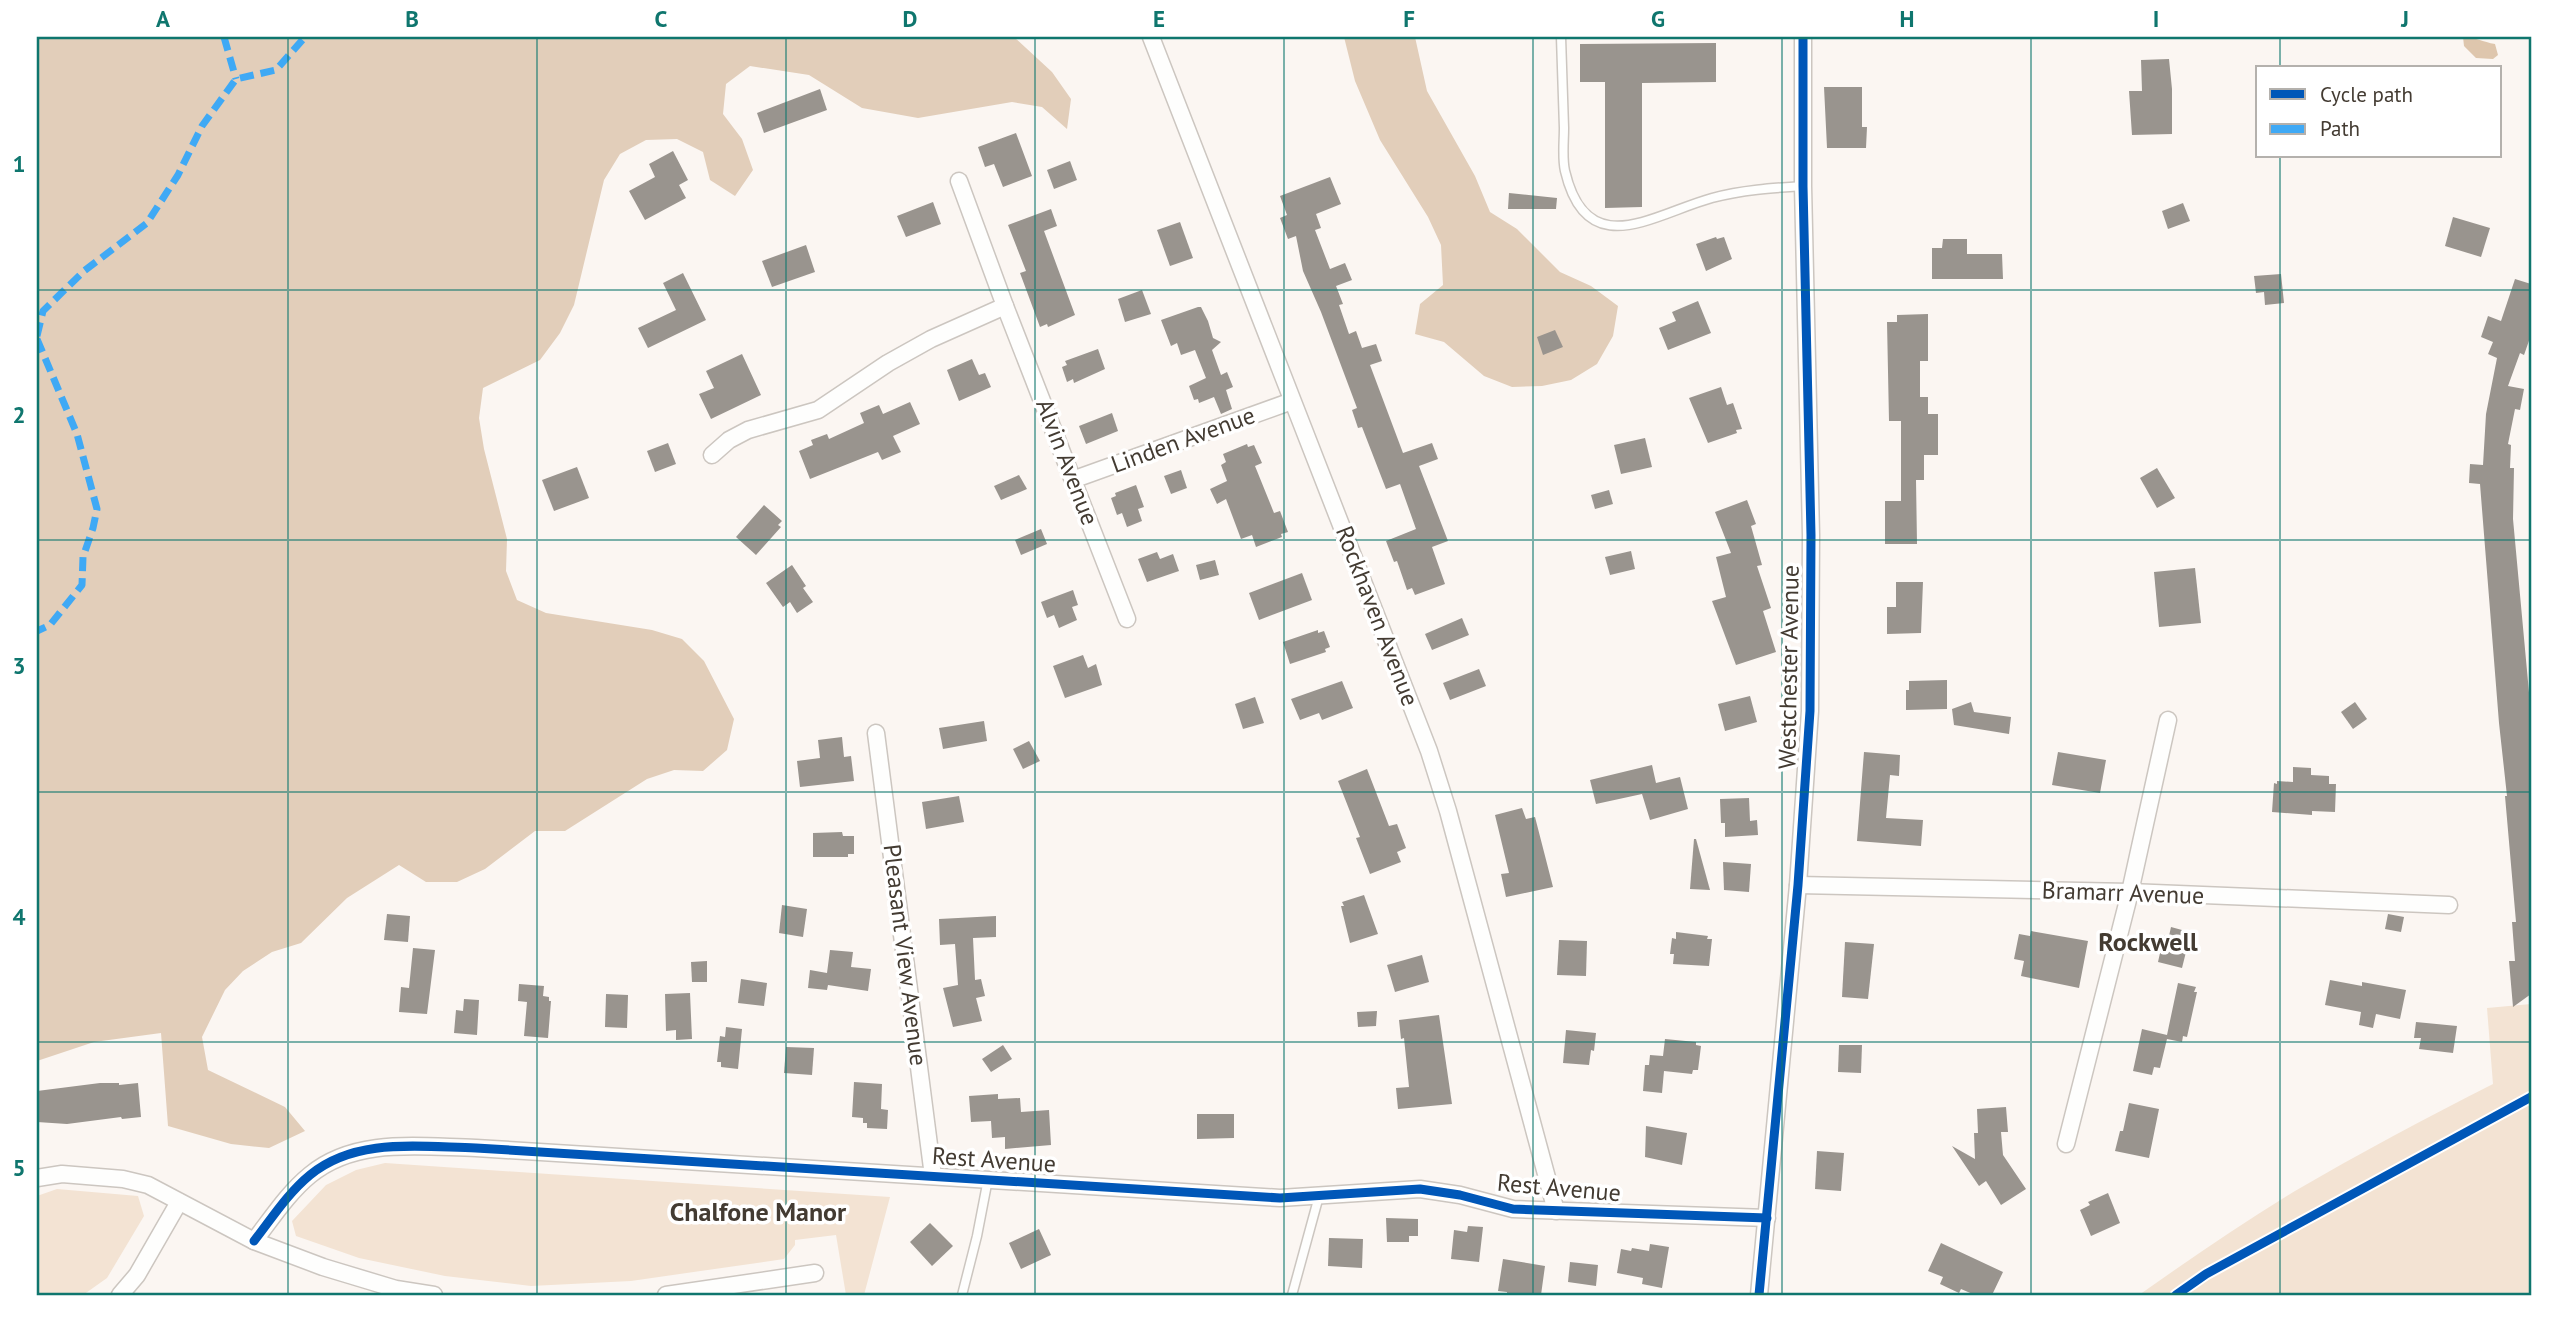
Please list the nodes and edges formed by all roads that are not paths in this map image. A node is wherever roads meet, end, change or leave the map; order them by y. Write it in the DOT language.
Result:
graph roads {
  1 [pos="1150,37"];
  2 [pos="1561,37"];
  3 [pos="1804,37"];
  4 [pos="960,181"];
  5 [pos="1803,186"];
  6 [pos="1005,306"];
  7 [pos="1292,401"];
  8 [pos="712,455"];
  9 [pos="1074,479"];
  10 [pos="1127,619"];
  11 [pos="2168,720"];
  12 [pos="876,733"];
  13 [pos="1798,885"];
  14 [pos="2130,892"];
  15 [pos="2449,905"];
  16 [pos="2066,1144"];
  17 [pos="933,1176"];
  18 [pos="37,1178"];
  19 [pos="988,1179"];
  20 [pos="1319,1196"];
  21 [pos="179,1202"];
  22 [pos="1556,1211"];
  23 [pos="1766,1218"];
  24 [pos="254,1241"];
  25 [pos="815,1273"];
  26 [pos="120,1295"];
  27 [pos="435,1295"];
  28 [pos="666,1295"];
  29 [pos="962,1295"];
  30 [pos="1292,1295"];
  31 [pos="1759,1295"];
  1 -- 7 [label="street, Rockhaven Avenue"];
  2 -- 5 [label="lane"];
  3 -- 5 [label="street, Westchester Avenue"];
  4 -- 6 [label="street, Alvin Avenue"];
  5 -- 13 [label="street, Westchester Avenue"];
  6 -- 8 [label="street"];
  6 -- 9 [label="street, Alvin Avenue"];
  7 -- 9 [label="street, Linden Avenue"];
  7 -- 22 [label="street, Rockhaven Avenue"];
  9 -- 10 [label="street, Alvin Avenue"];
  11 -- 14 [label="street"];
  12 -- 17 [label="street, Pleasant View Avenue"];
  13 -- 14 [label="street, Bramarr Avenue"];
  13 -- 23 [label="street, Westchester Avenue"];
  14 -- 15 [label="street, Bramarr Avenue"];
  14 -- 16 [label="street"];
  17 -- 19 [label="street, Rest Avenue"];
  17 -- 24 [label="street, Rest Avenue"];
  18 -- 21 [label="street"];
  19 -- 20 [label="street, Rest Avenue"];
  19 -- 29 [label="lane"];
  20 -- 22 [label="street, Rest Avenue"];
  20 -- 30 [label="lane"];
  21 -- 24 [label="street"];
  21 -- 26 [label="street"];
  22 -- 23 [label="street, Rest Avenue"];
  23 -- 31 [label="street, Westchester Avenue"];
  24 -- 27 [label="street"];
  25 -- 28 [label="street"];
}
